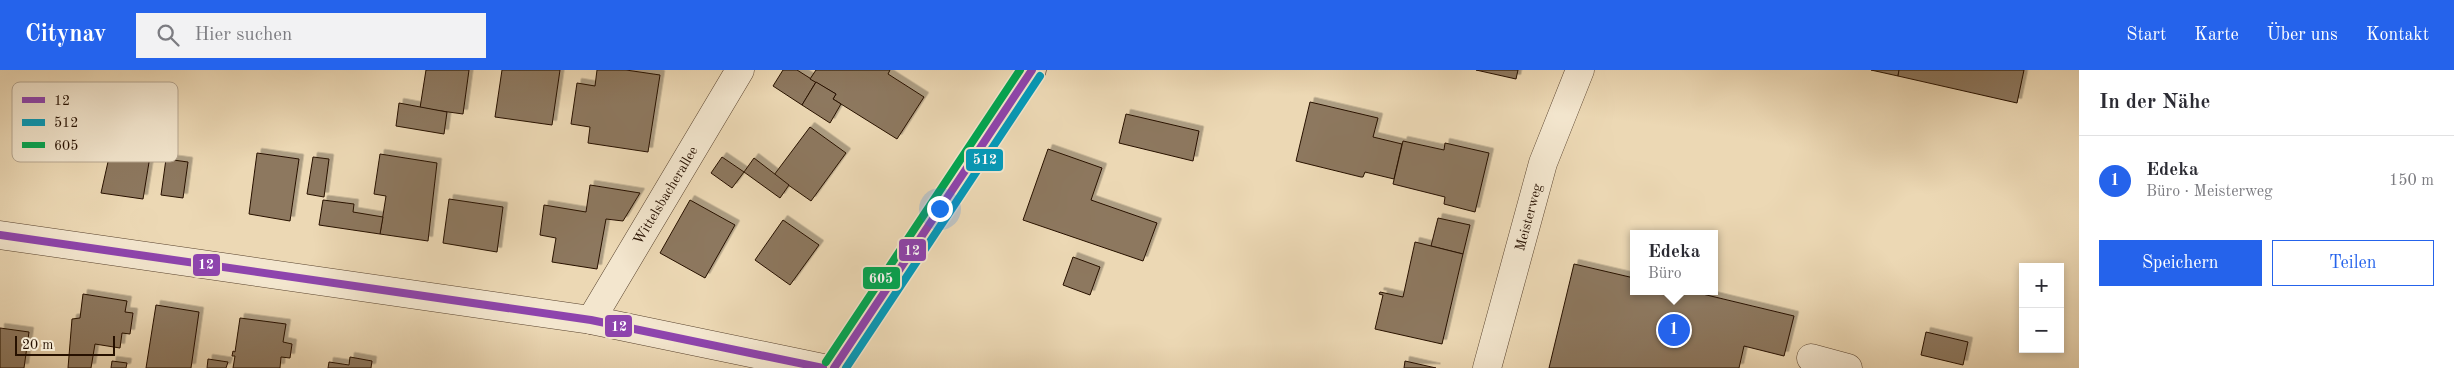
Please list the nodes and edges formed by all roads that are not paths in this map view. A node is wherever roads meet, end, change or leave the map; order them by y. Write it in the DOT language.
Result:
graph roads {
  1 [pos="740,70"];
  2 [pos="1032,70"];
  3 [pos="1580,70"];
  4 [pos="0,235"];
  5 [pos="591,320"];
  6 [pos="1811,358"];
  7 [pos="823,368"];
  8 [pos="834,368"];
  9 [pos="1487,368"];
  10 [pos="1848,368"];
  1 -- 5 [label="street, Wittelsbacherallee"];
  2 -- 8 [label="main road"];
  3 -- 9 [label="street, Meisterweg"];
  4 -- 5 [label="street"];
  5 -- 7 [label="street"];
  6 -- 10 [label="street"];
}
